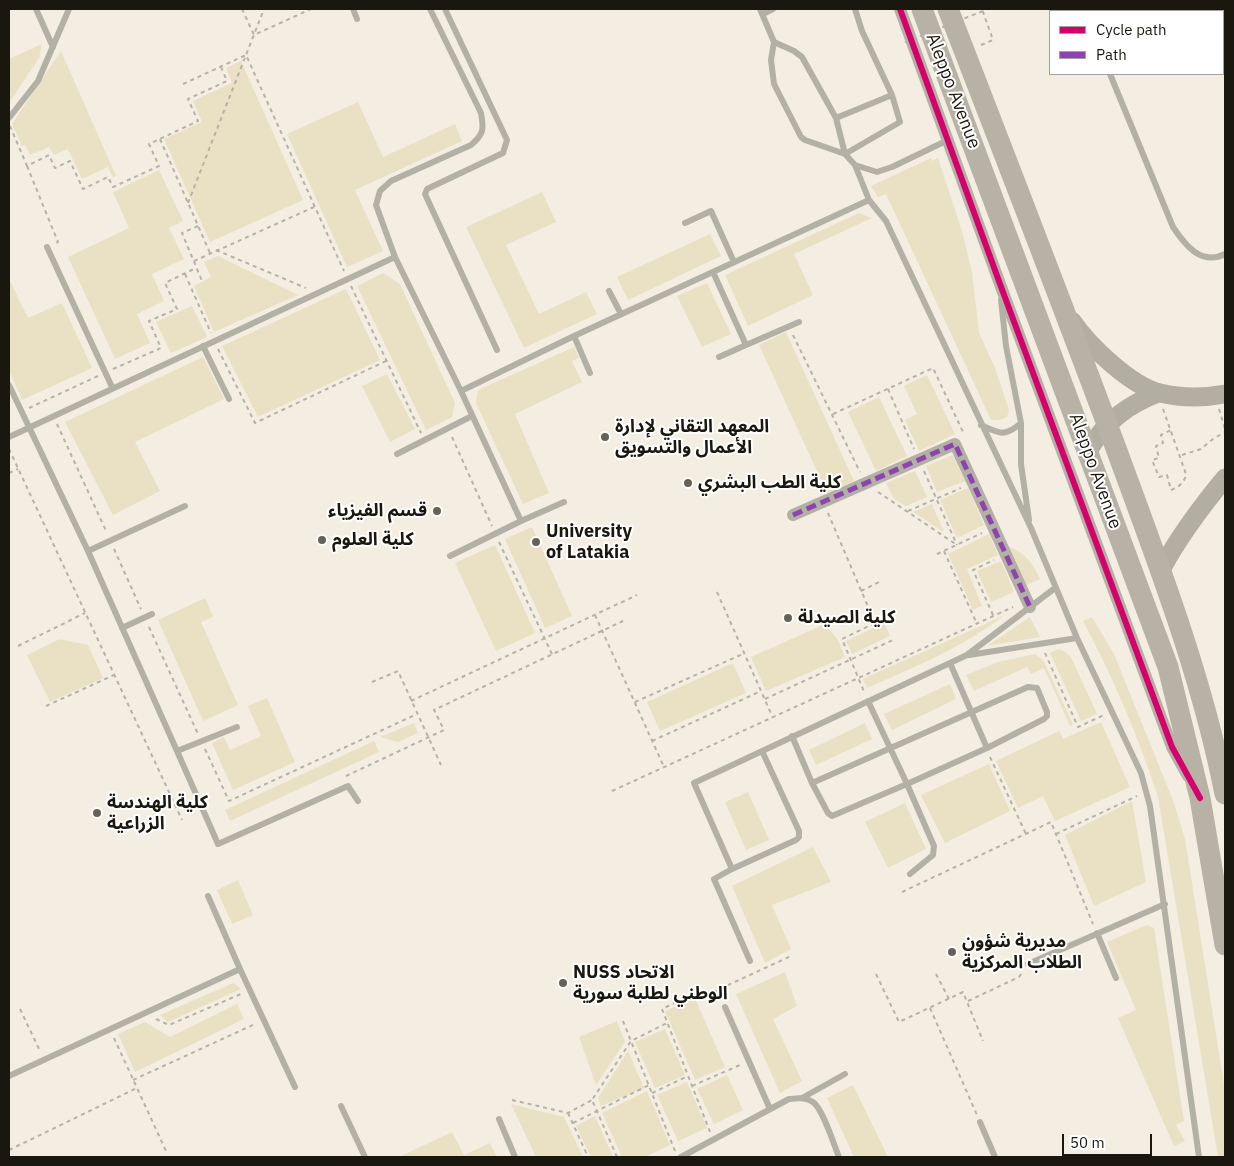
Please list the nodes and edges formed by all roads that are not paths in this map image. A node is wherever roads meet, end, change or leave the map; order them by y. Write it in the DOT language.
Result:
graph roads {
  1 [pos="36,9"];
  2 [pos="69,9"];
  3 [pos="353,9"];
  4 [pos="430,9"];
  5 [pos="445,9"];
  6 [pos="773,9"];
  7 [pos="855,9"];
  8 [pos="900,9"];
  9 [pos="922,9"];
  10 [pos="948,9"];
  11 [pos="761,11"];
  12 [pos="357,19"];
  13 [pos="774,42"];
  14 [pos="53,47"];
  15 [pos="1110,75"];
  16 [pos="892,95"];
  17 [pos="9,118"];
  18 [pos="836,118"];
  19 [pos="948,140"];
  20 [pos="845,154"];
  21 [pos="855,164"];
  22 [pos="869,200"];
  23 [pos="685,223"];
  24 [pos="47,247"];
  25 [pos="1225,254"];
  26 [pos="395,256"];
  27 [pos="734,262"];
  28 [pos="713,272"];
  29 [pos="1000,284"];
  30 [pos="609,290"];
  31 [pos="1065,311"];
  32 [pos="621,314"];
  33 [pos="799,322"];
  34 [pos="574,336"];
  35 [pos="203,346"];
  36 [pos="746,346"];
  37 [pos="497,350"];
  38 [pos="719,357"];
  39 [pos="590,373"];
  40 [pos="9,385"];
  41 [pos="112,387"];
  42 [pos="461,391"];
  43 [pos="1158,393"];
  44 [pos="1220,394"];
  45 [pos="229,399"];
  46 [pos="472,416"];
  47 [pos="1021,422"];
  48 [pos="1107,424"];
  49 [pos="981,425"];
  50 [pos="29,426"];
  51 [pos="9,437"];
  52 [pos="1088,451"];
  53 [pos="397,454"];
  54 [pos="1225,478"];
  55 [pos="564,502"];
  56 [pos="185,506"];
  57 [pos="793,514"];
  58 [pos="521,521"];
  59 [pos="1031,528"];
  60 [pos="88,551"];
  61 [pos="450,556"];
  62 [pos="1160,570"];
  63 [pos="1055,588"];
  64 [pos="1028,604"];
  65 [pos="152,614"];
  66 [pos="122,628"];
  67 [pos="1077,638"];
  68 [pos="967,655"];
  69 [pos="950,663"];
  70 [pos="868,701"];
  71 [pos="972,711"];
  72 [pos="237,727"];
  73 [pos="792,736"];
  74 [pos="890,748"];
  75 [pos="987,748"];
  76 [pos="177,751"];
  77 [pos="762,751"];
  78 [pos="1222,756"];
  79 [pos="812,783"];
  80 [pos="907,784"];
  81 [pos="1225,794"];
  82 [pos="1200,798"];
  83 [pos="358,801"];
  84 [pos="732,869"];
  85 [pos="910,874"];
  86 [pos="208,896"];
  87 [pos="1165,904"];
  88 [pos="1097,933"];
  89 [pos="1225,945"];
  90 [pos="750,961"];
  91 [pos="1028,964"];
  92 [pos="240,968"];
  93 [pos="1116,978"];
  94 [pos="725,1007"];
  95 [pos="845,1074"];
  96 [pos="9,1076"];
  97 [pos="295,1087"];
  98 [pos="802,1098"];
  99 [pos="341,1106"];
  100 [pos="770,1109"];
  101 [pos="498,1119"];
  102 [pos="980,1122"];
  103 [pos="365,1157"];
  104 [pos="515,1157"];
  105 [pos="679,1157"];
  106 [pos="839,1157"];
  107 [pos="996,1157"];
  108 [pos="1199,1157"];
  1 -- 14 [label="lane"];
  2 -- 14 [label="lane"];
  3 -- 12 [label="lane"];
  4 -- 26 [label="lane"];
  5 -- 37 [label="lane"];
  6 -- 11 [label="lane"];
  7 -- 16 [label="lane"];
  8 -- 19 [label="street"];
  9 -- 52 [label="main road, Aleppo Avenue"];
  10 -- 31 [label="main road, Aleppo Avenue"];
  11 -- 13 [label="lane"];
  13 -- 18 [label="lane"];
  13 -- 20 [label="lane"];
  14 -- 17 [label="lane"];
  15 -- 25 [label="lane"];
  16 -- 18 [label="lane"];
  16 -- 20 [label="lane"];
  18 -- 20 [label="lane"];
  19 -- 21 [label="lane"];
  19 -- 29 [label="street"];
  20 -- 21 [label="lane"];
  21 -- 22 [label="lane"];
  22 -- 27 [label="lane"];
  22 -- 49 [label="lane"];
  23 -- 27 [label="lane"];
  24 -- 41 [label="lane"];
  26 -- 35 [label="lane"];
  26 -- 42 [label="lane"];
  27 -- 28 [label="lane"];
  28 -- 32 [label="lane"];
  28 -- 36 [label="lane"];
  29 -- 47 [label="lane"];
  29 -- 82 [label="street"];
  30 -- 32 [label="lane"];
  31 -- 43 [label="main road"];
  31 -- 48 [label="main road, Aleppo Avenue"];
  32 -- 34 [label="lane"];
  33 -- 36 [label="lane"];
  34 -- 39 [label="lane"];
  34 -- 42 [label="lane"];
  35 -- 41 [label="lane"];
  35 -- 45 [label="lane"];
  36 -- 38 [label="lane"];
  40 -- 50 [label="lane"];
  41 -- 50 [label="lane"];
  42 -- 46 [label="lane"];
  43 -- 44 [label="main road"];
  43 -- 48 [label="main road"];
  46 -- 53 [label="lane"];
  46 -- 58 [label="lane"];
  47 -- 49 [label="lane"];
  47 -- 59 [label="lane"];
  48 -- 52 [label="main road"];
  48 -- 62 [label="main road, Aleppo Avenue"];
  49 -- 59 [label="lane"];
  50 -- 51 [label="lane"];
  50 -- 60 [label="lane"];
  52 -- 82 [label="main road, Aleppo Avenue"];
  54 -- 62 [label="main road"];
  55 -- 58 [label="lane"];
  56 -- 60 [label="lane"];
  57 -- 64 [label="street"];
  58 -- 61 [label="lane"];
  59 -- 63 [label="lane"];
  60 -- 66 [label="lane"];
  62 -- 78 [label="main road, Aleppo Avenue"];
  63 -- 64 [label="lane"];
  63 -- 67 [label="lane"];
  64 -- 68 [label="lane"];
  65 -- 66 [label="lane"];
  66 -- 76 [label="lane"];
  67 -- 68 [label="lane"];
  67 -- 87 [label="lane"];
  68 -- 69 [label="lane"];
  69 -- 70 [label="lane"];
  69 -- 71 [label="lane"];
  70 -- 73 [label="lane"];
  70 -- 74 [label="lane"];
  71 -- 74 [label="lane"];
  71 -- 75 [label="lane"];
  71 -- 75 [label="lane"];
  72 -- 76 [label="lane"];
  73 -- 77 [label="lane"];
  73 -- 79 [label="lane"];
  74 -- 79 [label="lane"];
  74 -- 80 [label="lane"];
  75 -- 80 [label="lane"];
  76 -- 83 [label="lane"];
  77 -- 84 [label="lane"];
  77 -- 84 [label="lane"];
  78 -- 81 [label="main road, Aleppo Avenue"];
  79 -- 80 [label="lane"];
  80 -- 85 [label="lane"];
  82 -- 89 [label="main road, Aleppo Avenue"];
  84 -- 90 [label="lane"];
  86 -- 92 [label="lane"];
  87 -- 88 [label="lane"];
  87 -- 108 [label="lane"];
  88 -- 91 [label="lane"];
  88 -- 93 [label="lane"];
  92 -- 96 [label="lane"];
  92 -- 97 [label="lane"];
  94 -- 100 [label="lane"];
  95 -- 98 [label="lane"];
  98 -- 100 [label="lane"];
  98 -- 106 [label="lane"];
  99 -- 103 [label="lane"];
  100 -- 105 [label="lane"];
  101 -- 104 [label="lane"];
  102 -- 107 [label="lane"];
}
